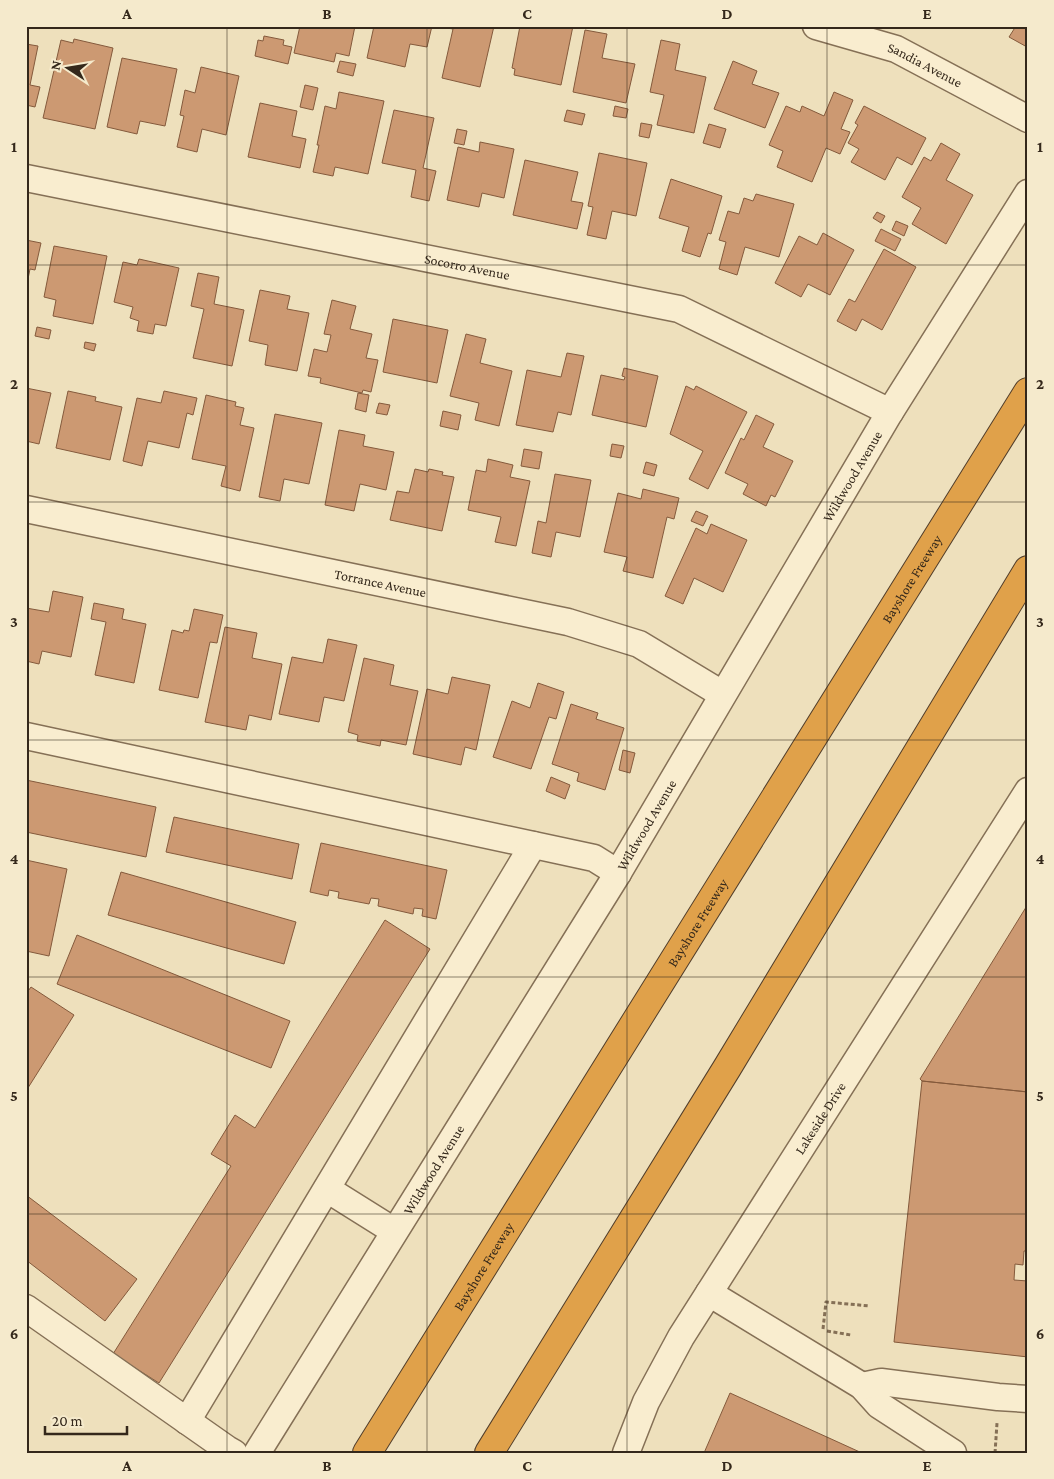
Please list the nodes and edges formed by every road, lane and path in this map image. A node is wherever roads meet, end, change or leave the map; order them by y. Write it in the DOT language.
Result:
graph roads {
  1 [pos="816,26"];
  2 [pos="1028,119"];
  3 [pos="26,178"];
  4 [pos="1028,193"];
  5 [pos="1028,392"];
  6 [pos="890,412"];
  7 [pos="26,509"];
  8 [pos="1028,570"];
  9 [pos="722,694"];
  10 [pos="26,736"];
  11 [pos="1028,791"];
  12 [pos="1018,828"];
  13 [pos="533,845"];
  14 [pos="618,873"];
  15 [pos="327,1189"];
  16 [pos="394,1231"];
  17 [pos="709,1293"];
  18 [pos="870,1306"];
  19 [pos="26,1308"];
  20 [pos="823,1330"];
  21 [pos="862,1386"];
  22 [pos="1028,1399"];
  23 [pos="187,1421"];
  24 [pos="231,1451"];
  25 [pos="257,1453"];
  26 [pos="367,1453"];
  27 [pos="488,1453"];
  28 [pos="626,1453"];
  29 [pos="953,1453"];
  1 -- 2 [label="street, Sandia Avenue"];
  3 -- 6 [label="street, Socorro Avenue"];
  4 -- 6 [label="street, Wildwood Avenue"];
  5 -- 26 [label="highway, Bayshore Freeway"];
  6 -- 9 [label="street, Wildwood Avenue"];
  7 -- 9 [label="street, Torrance Avenue"];
  8 -- 27 [label="highway"];
  9 -- 14 [label="street, Wildwood Avenue"];
  10 -- 13 [label="street"];
  11 -- 12 [label="street, Lakeside Drive"];
  12 -- 17 [label="street, Lakeside Drive"];
  13 -- 14 [label="street"];
  13 -- 15 [label="street"];
  14 -- 16 [label="street, Wildwood Avenue"];
  15 -- 16 [label="street"];
  15 -- 23 [label="street"];
  16 -- 25 [label="street, Wildwood Avenue"];
  17 -- 21 [label="street"];
  17 -- 28 [label="street, Lakeside Drive"];
  18 -- 20 [label="path"];
  19 -- 23 [label="street"];
  21 -- 22 [label="street"];
  21 -- 29 [label="street"];
  23 -- 24 [label="street"];
}
